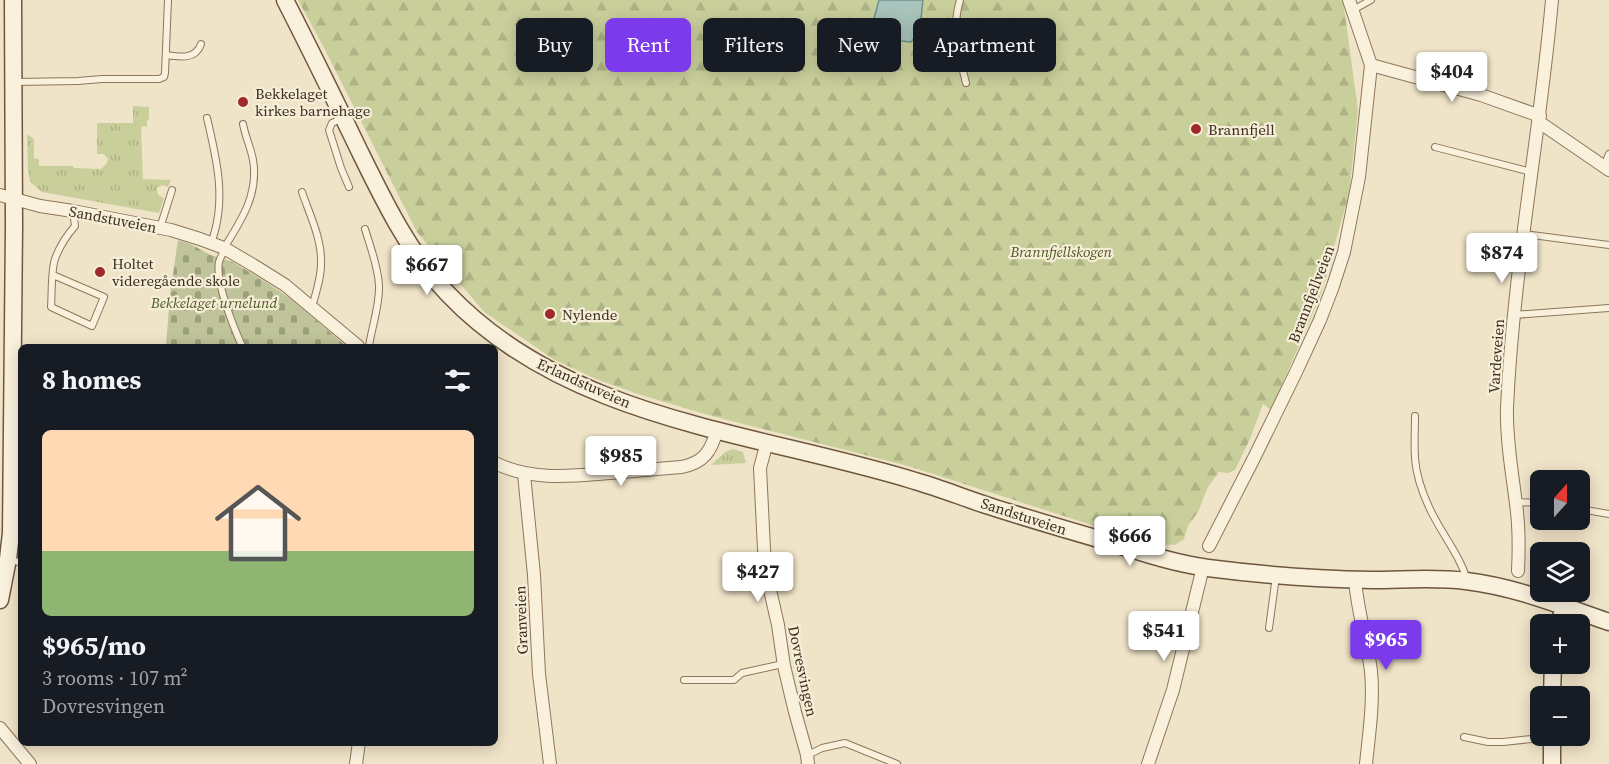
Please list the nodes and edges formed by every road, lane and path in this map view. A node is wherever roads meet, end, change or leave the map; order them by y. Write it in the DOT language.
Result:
graph roads {
  1 [pos="13,0"];
  2 [pos="168,0"];
  3 [pos="285,0"];
  4 [pos="960,0"];
  5 [pos="1371,0"];
  6 [pos="1552,0"];
  7 [pos="1351,5"];
  8 [pos="201,44"];
  9 [pos="166,55"];
  10 [pos="1371,65"];
  11 [pos="13,82"];
  12 [pos="966,83"];
  13 [pos="344,117"];
  14 [pos="207,118"];
  15 [pos="1539,119"];
  16 [pos="243,124"];
  17 [pos="1435,147"];
  18 [pos="1609,154"];
  19 [pos="1607,168"];
  20 [pos="1531,171"];
  21 [pos="349,187"];
  22 [pos="172,190"];
  23 [pos="302,192"];
  24 [pos="7,197"];
  25 [pos="73,211"];
  26 [pos="160,228"];
  27 [pos="365,229"];
  28 [pos="1523,234"];
  29 [pos="211,243"];
  30 [pos="1609,245"];
  31 [pos="224,249"];
  32 [pos="53,275"];
  33 [pos="312,306"];
  34 [pos="1609,308"];
  35 [pos="1514,315"];
  36 [pos="241,344"];
  37 [pos="356,344"];
  38 [pos="369,344"];
  39 [pos="1415,416"];
  40 [pos="717,430"];
  41 [pos="767,442"];
  42 [pos="498,464"];
  43 [pos="524,474"];
  44 [pos="1516,502"];
  45 [pos="1530,503"];
  46 [pos="1590,511"];
  47 [pos="1609,514"];
  48 [pos="1154,530"];
  49 [pos="1209,546"];
  50 [pos="14,554"];
  51 [pos="1146,554"];
  52 [pos="1203,567"];
  53 [pos="1518,571"];
  54 [pos="1276,576"];
  55 [pos="1355,579"];
  56 [pos="1467,581"];
  57 [pos="0,600"];
  58 [pos="1565,607"];
  59 [pos="1562,614"];
  60 [pos="1609,622"];
  61 [pos="1269,628"];
  62 [pos="784,664"];
  63 [pos="684,680"];
  64 [pos="0,728"];
  65 [pos="1464,737"];
  66 [pos="1530,739"];
  67 [pos="358,746"];
  68 [pos="1552,746"];
  69 [pos="808,760"];
  70 [pos="30,764"];
  71 [pos="356,764"];
  72 [pos="550,764"];
  73 [pos="897,764"];
  74 [pos="1148,764"];
  75 [pos="1366,764"];
  76 [pos="1552,764"];
  1 -- 11 [label="street"];
  2 -- 9 [label="lane"];
  3 -- 13 [label="street, Erlandstuveien"];
  4 -- 12 [label="lane"];
  5 -- 7 [label="lane"];
  6 -- 15 [label="street, Vardeveien"];
  7 -- 10 [label="street, Brannfjellveien"];
  8 -- 9 [label="lane"];
  9 -- 11 [label="lane"];
  10 -- 15 [label="street"];
  10 -- 49 [label="street, Brannfjellveien"];
  11 -- 24 [label="street"];
  13 -- 21 [label="lane"];
  13 -- 40 [label="street, Erlandstuveien"];
  14 -- 29 [label="lane"];
  15 -- 19 [label="street"];
  15 -- 20 [label="street, Vardeveien"];
  16 -- 31 [label="lane"];
  17 -- 20 [label="lane"];
  18 -- 19 [label="lane"];
  20 -- 28 [label="street, Vardeveien"];
  22 -- 26 [label="lane"];
  23 -- 33 [label="lane"];
  24 -- 25 [label="street, Sandstuveien"];
  24 -- 50 [label="street"];
  25 -- 26 [label="street, Sandstuveien"];
  25 -- 32 [label="lane"];
  26 -- 29 [label="street, Sandstuveien"];
  27 -- 38 [label="lane"];
  28 -- 30 [label="lane"];
  28 -- 35 [label="street, Vardeveien"];
  29 -- 31 [label="street, Sandstuveien"];
  31 -- 33 [label="street, Sandstuveien"];
  31 -- 36 [label="lane"];
  32 -- 32 [label="lane"];
  33 -- 37 [label="street, Sandstuveien"];
  34 -- 35 [label="lane"];
  35 -- 44 [label="street, Vardeveien"];
  39 -- 56 [label="lane"];
  40 -- 41 [label="street, Sandstuveien"];
  40 -- 43 [label="street"];
  41 -- 51 [label="street, Sandstuveien"];
  41 -- 62 [label="street, Dovresvingen"];
  42 -- 43 [label="street"];
  43 -- 72 [label="street, Granveien"];
  44 -- 45 [label="lane"];
  44 -- 53 [label="street, Vardeveien"];
  46 -- 47 [label="lane"];
  48 -- 51 [label="lane"];
  50 -- 57 [label="street"];
  51 -- 52 [label="street, Sandstuveien"];
  52 -- 54 [label="street, Sandstuveien"];
  52 -- 74 [label="street"];
  54 -- 55 [label="street, Sandstuveien"];
  54 -- 61 [label="lane"];
  55 -- 56 [label="street, Sandstuveien"];
  55 -- 75 [label="street"];
  56 -- 58 [label="street, Sandstuveien"];
  58 -- 59 [label="street"];
  58 -- 60 [label="street, Sandstuveien"];
  62 -- 63 [label="lane"];
  62 -- 69 [label="street, Dovresvingen"];
  64 -- 70 [label="street"];
  65 -- 66 [label="lane"];
  67 -- 71 [label="street"];
  68 -- 76 [label="street"];
  69 -- 73 [label="lane"];
}
